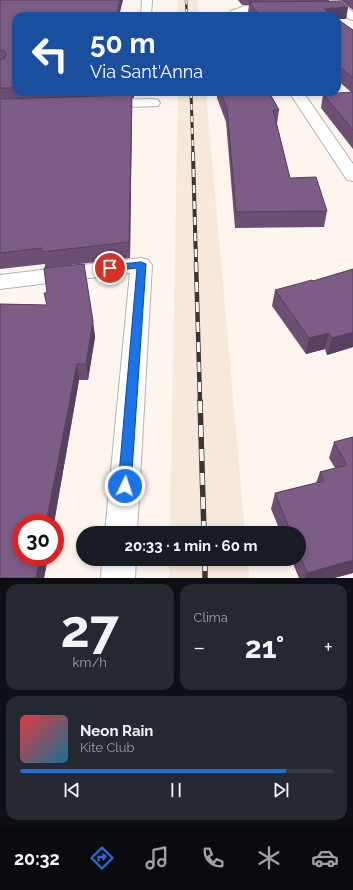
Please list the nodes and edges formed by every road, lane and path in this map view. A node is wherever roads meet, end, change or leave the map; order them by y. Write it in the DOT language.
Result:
graph roads {
  1 [pos="147,0"];
  2 [pos="329,4"];
  3 [pos="289,8"];
  4 [pos="146,12"];
  5 [pos="238,12"];
  6 [pos="353,18"];
  7 [pos="299,96"];
  8 [pos="153,103"];
  9 [pos="92,104"];
  10 [pos="353,176"];
  11 [pos="0,282"];
  12 [pos="122,526"];
  13 [pos="119,566"];
  14 [pos="118,578"];
  1 -- 4 [label="street"];
  2 -- 6 [label="street"];
  3 -- 5 [label="street"];
  7 -- 10 [label="street"];
  8 -- 9 [label="street"];
  11 -- 12 [label="street"];
  13 -- 14 [label="street"];
}
